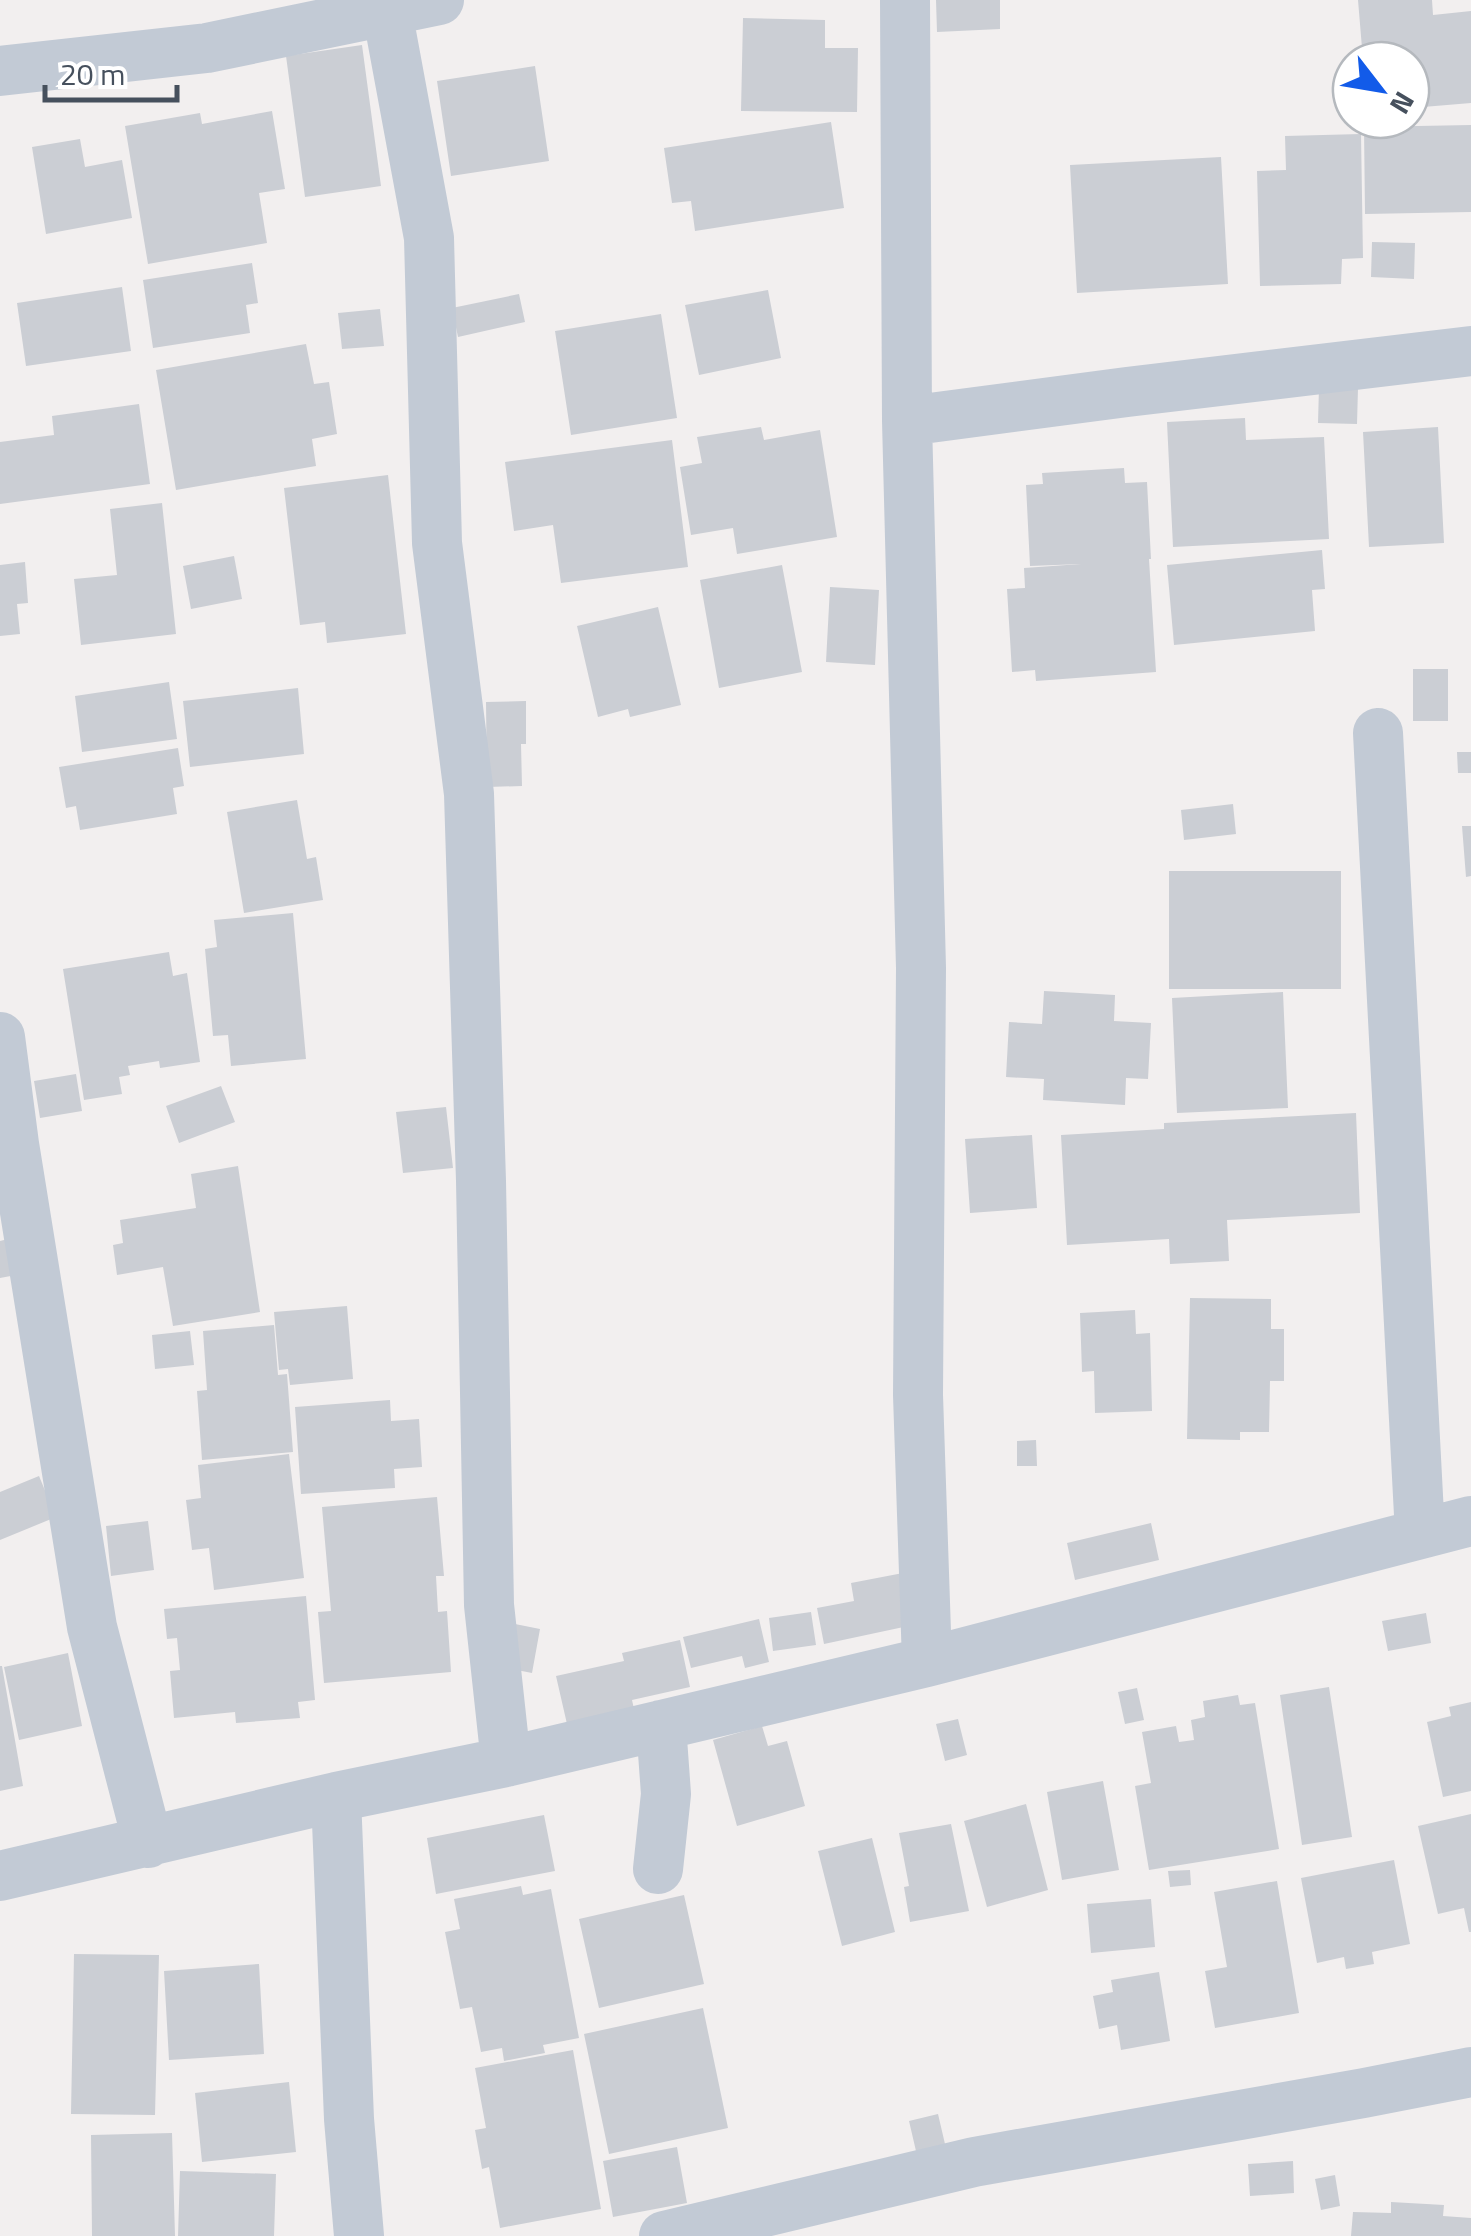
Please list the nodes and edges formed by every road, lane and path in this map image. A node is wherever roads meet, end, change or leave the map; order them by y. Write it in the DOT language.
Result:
graph roads {
  1 [pos="439,0"];
  2 [pos="905,0"];
  3 [pos="386,11"];
  4 [pos="0,71"];
  5 [pos="1471,351"];
  6 [pos="907,421"];
  7 [pos="1378,732"];
  8 [pos="0,1037"];
  9 [pos="1471,1522"];
  10 [pos="1420,1534"];
  11 [pos="927,1662"];
  12 [pos="661,1725"];
  13 [pos="506,1762"];
  14 [pos="336,1797"];
  15 [pos="148,1843"];
  16 [pos="658,1869"];
  17 [pos="0,1876"];
  18 [pos="1471,2072"];
  19 [pos="359,2236"];
  20 [pos="664,2236"];
  1 -- 3 [label="street"];
  2 -- 6 [label="street"];
  3 -- 4 [label="street"];
  3 -- 13 [label="street"];
  5 -- 6 [label="street"];
  6 -- 11 [label="street"];
  7 -- 10 [label="street"];
  8 -- 15 [label="street"];
  9 -- 10 [label="street"];
  10 -- 11 [label="street"];
  11 -- 12 [label="street"];
  12 -- 13 [label="street"];
  12 -- 16 [label="street"];
  13 -- 14 [label="street"];
  14 -- 15 [label="street"];
  14 -- 19 [label="street"];
  15 -- 17 [label="street"];
  18 -- 20 [label="street"];
}
